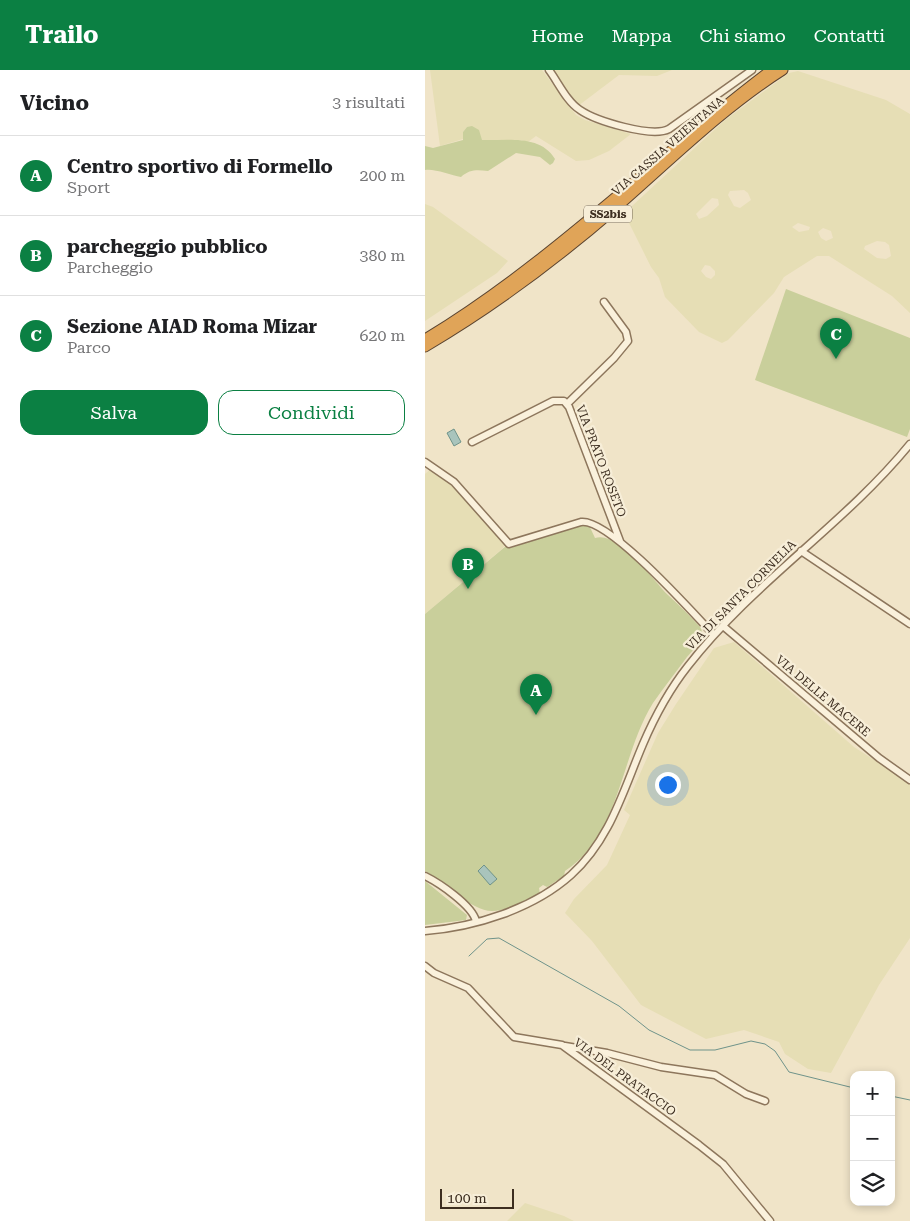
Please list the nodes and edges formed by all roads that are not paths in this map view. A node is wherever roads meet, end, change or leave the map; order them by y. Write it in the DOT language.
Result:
graph roads {
  1 [pos="549,70"];
  2 [pos="752,70"];
  3 [pos="771,70"];
  4 [pos="783,70"];
  5 [pos="604,302"];
  6 [pos="425,340"];
  7 [pos="425,347"];
  8 [pos="567,404"];
  9 [pos="472,442"];
  10 [pos="910,444"];
  11 [pos="425,462"];
  12 [pos="620,542"];
  13 [pos="801,551"];
  14 [pos="910,624"];
  15 [pos="723,626"];
  16 [pos="714,635"];
  17 [pos="910,780"];
  18 [pos="425,876"];
  19 [pos="475,921"];
  20 [pos="425,931"];
  21 [pos="425,966"];
  22 [pos="561,1045"];
  23 [pos="765,1101"];
  24 [pos="771,1221"];
  1 -- 2 [label="street"];
  3 -- 6 [label="highway, VIA CASSIA VEIENTANA / SS2bis"];
  4 -- 7 [label="highway, VIA CASSIA VEIENTANA / SS2bis"];
  5 -- 8 [label="street"];
  8 -- 9 [label="street, VIA PRATO ROSETO"];
  8 -- 12 [label="street, VIA PRATO ROSETO"];
  10 -- 13 [label="street, VIA DI SANTA CORNELIA"];
  11 -- 12 [label="street, VIA PRATO ROSETO"];
  12 -- 16 [label="street, VIA PRATO ROSETO"];
  13 -- 14 [label="street"];
  13 -- 15 [label="street, VIA DI SANTA CORNELIA"];
  15 -- 16 [label="street, VIA DI SANTA CORNELIA"];
  15 -- 17 [label="street, VIA DELLE MACERE"];
  16 -- 19 [label="street, VIA DI SANTA CORNELIA"];
  18 -- 19 [label="street"];
  19 -- 20 [label="street, VIA DI SANTA CORNELIA"];
  21 -- 22 [label="street, VIA DEL PRATACCIO"];
  22 -- 23 [label="street"];
  22 -- 24 [label="street, VIA DEL PRATACCIO"];
}
